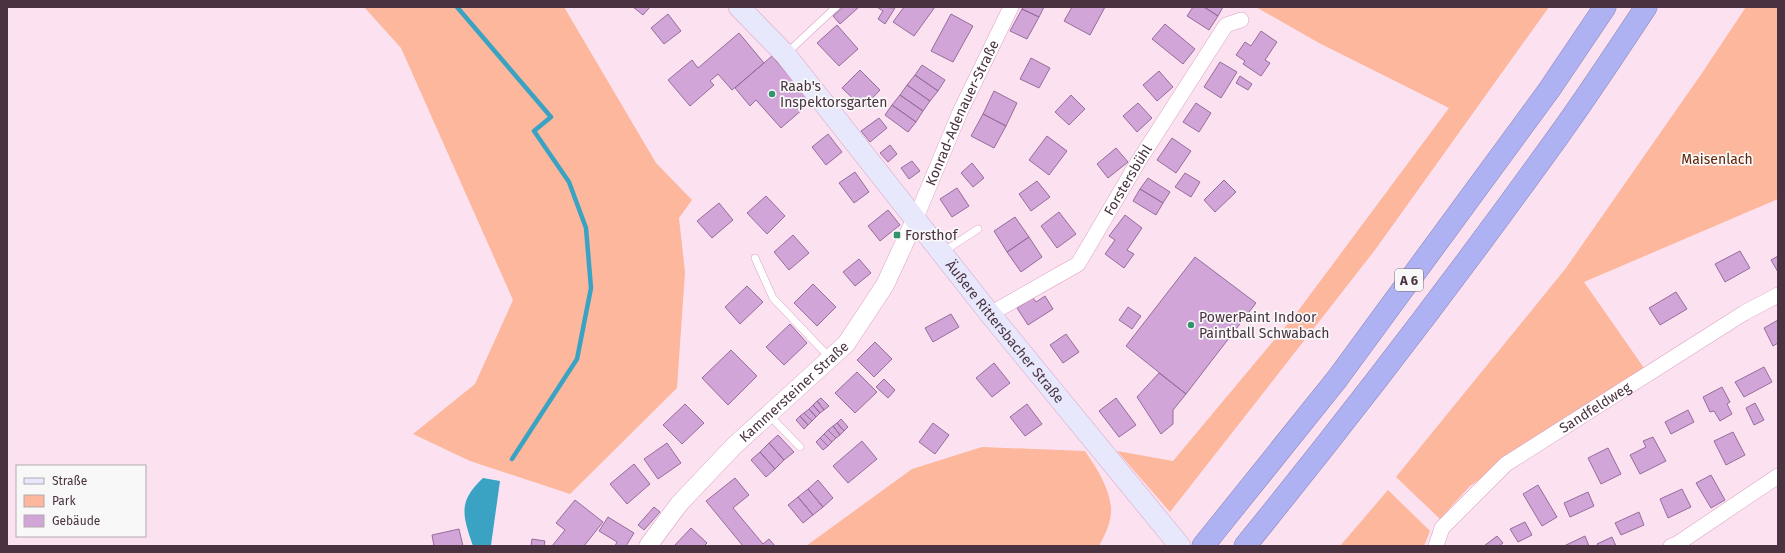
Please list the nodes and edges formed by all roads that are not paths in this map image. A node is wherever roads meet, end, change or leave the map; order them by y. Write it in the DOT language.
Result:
graph roads {
  1 [pos="739,7"];
  2 [pos="836,7"];
  3 [pos="1011,7"];
  4 [pos="1605,7"];
  5 [pos="1646,7"];
  6 [pos="1241,20"];
  7 [pos="785,54"];
  8 [pos="915,220"];
  9 [pos="978,229"];
  10 [pos="942,254"];
  11 [pos="755,258"];
  12 [pos="1778,295"];
  13 [pos="990,314"];
  14 [pos="831,358"];
  15 [pos="768,414"];
  16 [pos="800,447"];
  17 [pos="1778,476"];
  18 [pos="648,546"];
  19 [pos="1180,546"];
  20 [pos="1203,546"];
  21 [pos="1245,546"];
  22 [pos="1436,546"];
  23 [pos="1671,546"];
  1 -- 7 [label="main road, Äußere Rittersbacher Straße"];
  2 -- 7 [label="lane"];
  3 -- 8 [label="street, Konrad-Adenauer-Straße"];
  4 -- 20 [label="highway, A 6"];
  5 -- 21 [label="highway, A 6"];
  6 -- 13 [label="street, Forstersbühl"];
  7 -- 8 [label="main road, Äußere Rittersbacher Straße"];
  8 -- 10 [label="main road, Äußere Rittersbacher Straße"];
  8 -- 14 [label="street, Kammersteiner Straße"];
  9 -- 10 [label="lane"];
  10 -- 13 [label="main road, Äußere Rittersbacher Straße"];
  11 -- 14 [label="lane"];
  12 -- 22 [label="street, Sandfeldweg"];
  13 -- 19 [label="main road, Äußere Rittersbacher Straße"];
  14 -- 15 [label="street, Kammersteiner Straße"];
  15 -- 16 [label="lane"];
  15 -- 18 [label="street, Kammersteiner Straße"];
  17 -- 23 [label="street"];
}
